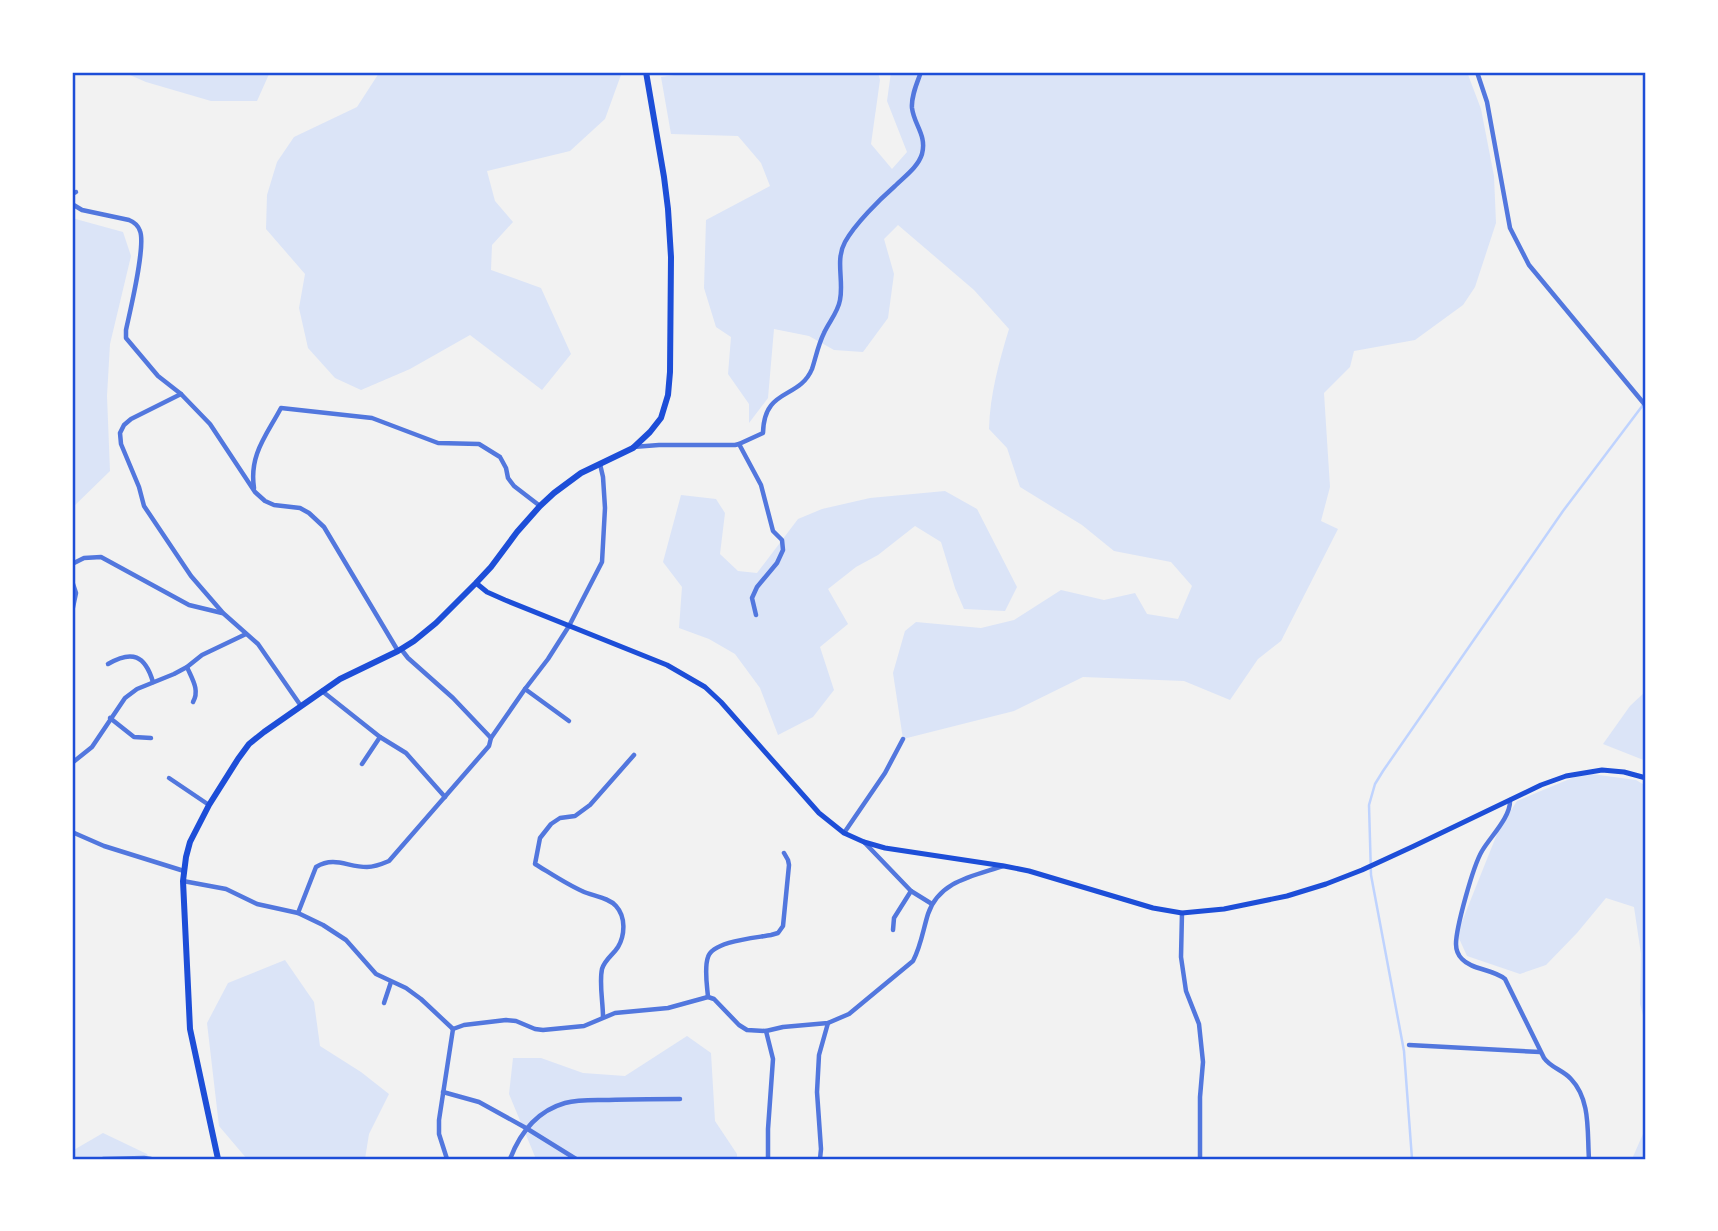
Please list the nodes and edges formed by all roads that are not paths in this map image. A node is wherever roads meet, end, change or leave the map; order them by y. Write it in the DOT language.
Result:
graph roads {
  1 [pos="646,72"];
  2 [pos="920,72"];
  3 [pos="1477,72"];
  4 [pos="72,204"];
  5 [pos="181,394"];
  6 [pos="1646,406"];
  7 [pos="739,444"];
  8 [pos="632,448"];
  9 [pos="600,464"];
  10 [pos="255,492"];
  11 [pos="540,506"];
  12 [pos="72,564"];
  13 [pos="72,582"];
  14 [pos="476,583"];
  15 [pos="73,603"];
  16 [pos="72,612"];
  17 [pos="223,613"];
  18 [pos="756,615"];
  19 [pos="569,626"];
  20 [pos="247,634"];
  21 [pos="400,650"];
  22 [pos="108,664"];
  23 [pos="187,667"];
  24 [pos="153,682"];
  25 [pos="525,688"];
  26 [pos="322,691"];
  27 [pos="193,702"];
  28 [pos="301,706"];
  29 [pos="110,718"];
  30 [pos="569,721"];
  31 [pos="151,737"];
  32 [pos="380,737"];
  33 [pos="491,738"];
  34 [pos="903,739"];
  35 [pos="634,755"];
  36 [pos="72,764"];
  37 [pos="362,764"];
  38 [pos="169,778"];
  39 [pos="1646,778"];
  40 [pos="445,797"];
  41 [pos="1510,800"];
  42 [pos="209,805"];
  43 [pos="72,832"];
  44 [pos="844,833"];
  45 [pos="864,842"];
  46 [pos="784,853"];
  47 [pos="1004,866"];
  48 [pos="184,871"];
  49 [pos="183,881"];
  50 [pos="911,891"];
  51 [pos="932,904"];
  52 [pos="298,913"];
  53 [pos="1182,913"];
  54 [pos="893,930"];
  55 [pos="391,982"];
  56 [pos="708,997"];
  57 [pos="384,1003"];
  58 [pos="603,1017"];
  59 [pos="828,1023"];
  60 [pos="453,1029"];
  61 [pos="766,1031"];
  62 [pos="1409,1045"];
  63 [pos="1541,1052"];
  64 [pos="443,1093"];
  65 [pos="680,1099"];
  66 [pos="526,1128"];
  67 [pos="103,1159"];
  68 [pos="151,1159"];
  69 [pos="218,1159"];
  70 [pos="447,1159"];
  71 [pos="510,1159"];
  72 [pos="576,1159"];
  73 [pos="768,1159"];
  74 [pos="820,1159"];
  75 [pos="1200,1159"];
  76 [pos="1589,1159"];
  1 -- 8 [label="main road"];
  2 -- 7 [label="street"];
  3 -- 6 [label="street"];
  4 -- 5 [label="street"];
  5 -- 10 [label="street"];
  5 -- 17 [label="street"];
  7 -- 8 [label="street"];
  7 -- 18 [label="street"];
  8 -- 9 [label="main road"];
  9 -- 11 [label="main road"];
  9 -- 19 [label="street"];
  10 -- 11 [label="street"];
  10 -- 21 [label="street"];
  11 -- 14 [label="main road"];
  12 -- 17 [label="street"];
  13 -- 15 [label="street"];
  14 -- 19 [label="main road"];
  14 -- 21 [label="main road"];
  15 -- 16 [label="street"];
  17 -- 20 [label="street"];
  19 -- 25 [label="street"];
  19 -- 44 [label="main road"];
  20 -- 23 [label="street"];
  20 -- 28 [label="street"];
  21 -- 26 [label="main road"];
  21 -- 33 [label="street"];
  22 -- 24 [label="street"];
  23 -- 24 [label="street"];
  23 -- 27 [label="street"];
  24 -- 29 [label="street"];
  25 -- 30 [label="street"];
  25 -- 33 [label="street"];
  26 -- 28 [label="main road"];
  26 -- 32 [label="street"];
  28 -- 42 [label="main road"];
  29 -- 31 [label="street"];
  29 -- 36 [label="street"];
  32 -- 37 [label="street"];
  32 -- 40 [label="street"];
  33 -- 40 [label="street"];
  34 -- 44 [label="street"];
  35 -- 58 [label="street"];
  38 -- 42 [label="street"];
  39 -- 41 [label="main road"];
  40 -- 52 [label="street"];
  41 -- 53 [label="main road"];
  41 -- 63 [label="street"];
  42 -- 48 [label="main road"];
  43 -- 48 [label="street"];
  44 -- 45 [label="main road"];
  45 -- 47 [label="main road"];
  45 -- 50 [label="street"];
  46 -- 56 [label="street"];
  47 -- 51 [label="street"];
  47 -- 53 [label="main road"];
  48 -- 49 [label="main road"];
  49 -- 52 [label="street"];
  49 -- 69 [label="main road"];
  50 -- 51 [label="street"];
  50 -- 54 [label="street"];
  51 -- 59 [label="street"];
  52 -- 55 [label="street"];
  53 -- 75 [label="street"];
  55 -- 57 [label="street"];
  55 -- 60 [label="street"];
  56 -- 58 [label="street"];
  56 -- 61 [label="street"];
  58 -- 60 [label="street"];
  59 -- 61 [label="street"];
  59 -- 74 [label="street"];
  60 -- 64 [label="street"];
  61 -- 73 [label="street"];
  62 -- 63 [label="street"];
  63 -- 76 [label="street"];
  64 -- 66 [label="street"];
  64 -- 70 [label="street"];
  65 -- 66 [label="street"];
  66 -- 71 [label="street"];
  66 -- 72 [label="street"];
  67 -- 68 [label="street"];
}
